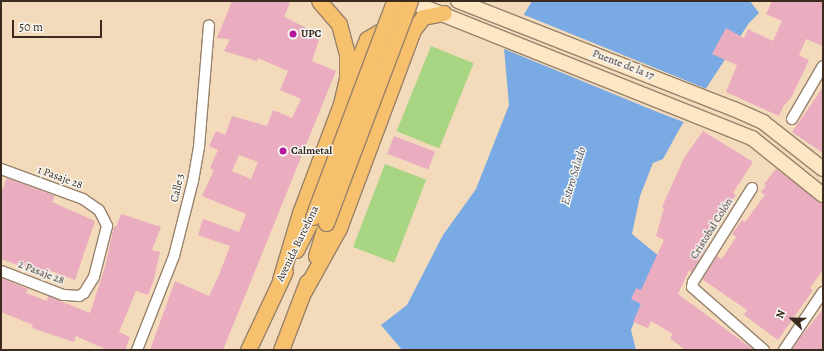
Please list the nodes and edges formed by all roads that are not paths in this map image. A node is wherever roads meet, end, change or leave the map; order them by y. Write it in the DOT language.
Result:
graph roads {
  1 [pos="320,1"];
  2 [pos="394,1"];
  3 [pos="409,1"];
  4 [pos="458,1"];
  5 [pos="448,15"];
  6 [pos="209,25"];
  7 [pos="401,61"];
  8 [pos="823,67"];
  9 [pos="341,104"];
  10 [pos="792,119"];
  11 [pos="1,169"];
  12 [pos="823,169"];
  13 [pos="752,188"];
  14 [pos="823,194"];
  15 [pos="320,220"];
  16 [pos="1,271"];
  17 [pos="280,280"];
  18 [pos="304,291"];
  19 [pos="823,292"];
  20 [pos="72,297"];
  21 [pos="137,350"];
  22 [pos="248,350"];
  23 [pos="282,350"];
  24 [pos="764,350"];
  25 [pos="784,350"];
  1 -- 9 [label="main road"];
  2 -- 15 [label="main road, Avenida Barcelona, bridge"];
  3 -- 5 [label="main road, Puente de la 17"];
  3 -- 15 [label="main road, Avenida Barcelona, bridge"];
  4 -- 12 [label="main road, Puente de la 17"];
  5 -- 7 [label="main road"];
  5 -- 14 [label="main road, Puente de la 17"];
  6 -- 21 [label="street, Calle 3"];
  7 -- 9 [label="main road"];
  7 -- 18 [label="main road"];
  8 -- 10 [label="street"];
  9 -- 17 [label="main road"];
  11 -- 20 [label="street, 1 Pasaje 28"];
  13 -- 24 [label="street, Cristobal Colón"];
  15 -- 17 [label="main road, Avenida Barcelona"];
  15 -- 18 [label="main road, Avenida Barcelona"];
  16 -- 20 [label="street, 2 Pasaje 28"];
  17 -- 22 [label="main road, Avenida Barcelona"];
  18 -- 23 [label="main road, Avenida Barcelona"];
  19 -- 25 [label="street"];
}
